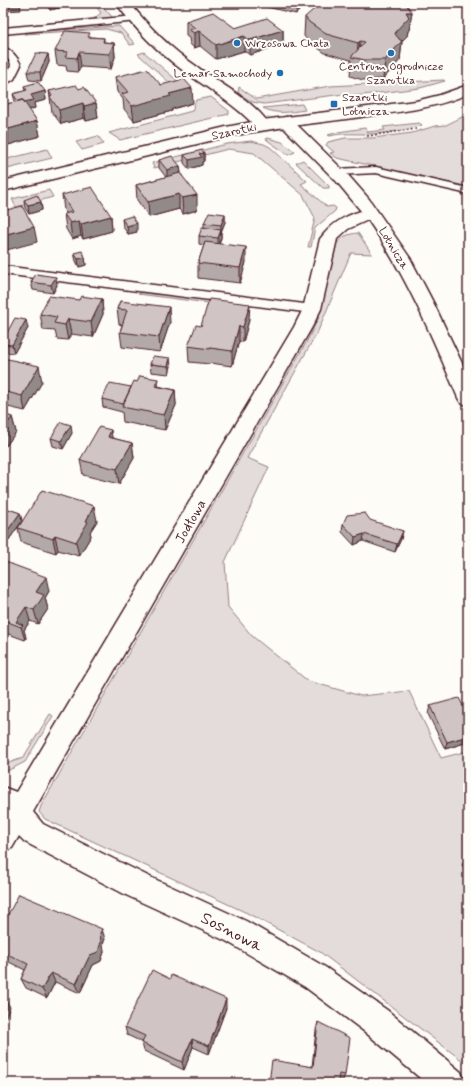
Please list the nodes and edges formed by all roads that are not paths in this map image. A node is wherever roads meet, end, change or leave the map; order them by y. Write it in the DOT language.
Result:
graph roads {
  1 [pos="123,3"];
  2 [pos="136,19"];
  3 [pos="3,31"];
  4 [pos="3,50"];
  5 [pos="3,83"];
  6 [pos="468,89"];
  7 [pos="286,122"];
  8 [pos="262,125"];
  9 [pos="336,172"];
  10 [pos="3,186"];
  11 [pos="468,191"];
  12 [pos="372,213"];
  13 [pos="3,270"];
  14 [pos="312,309"];
  15 [pos="468,398"];
  16 [pos="10,806"];
  17 [pos="3,839"];
  18 [pos="450,1083"];
  1 -- 2 [label="street"];
  2 -- 3 [label="lane"];
  2 -- 8 [label="street"];
  4 -- 5 [label="lane"];
  6 -- 7 [label="street, Szarotki"];
  7 -- 8 [label="street, Szarotki"];
  7 -- 9 [label="street, Lotnicza"];
  8 -- 10 [label="street, Szarotki"];
  9 -- 11 [label="lane"];
  9 -- 12 [label="street, Lotnicza"];
  12 -- 14 [label="street, Jodłowa"];
  12 -- 15 [label="street, Lotnicza"];
  13 -- 14 [label="lane"];
  14 -- 16 [label="street, Jodłowa"];
  16 -- 17 [label="street, Jodłowa"];
  16 -- 18 [label="street, Sosnowa"];
}
